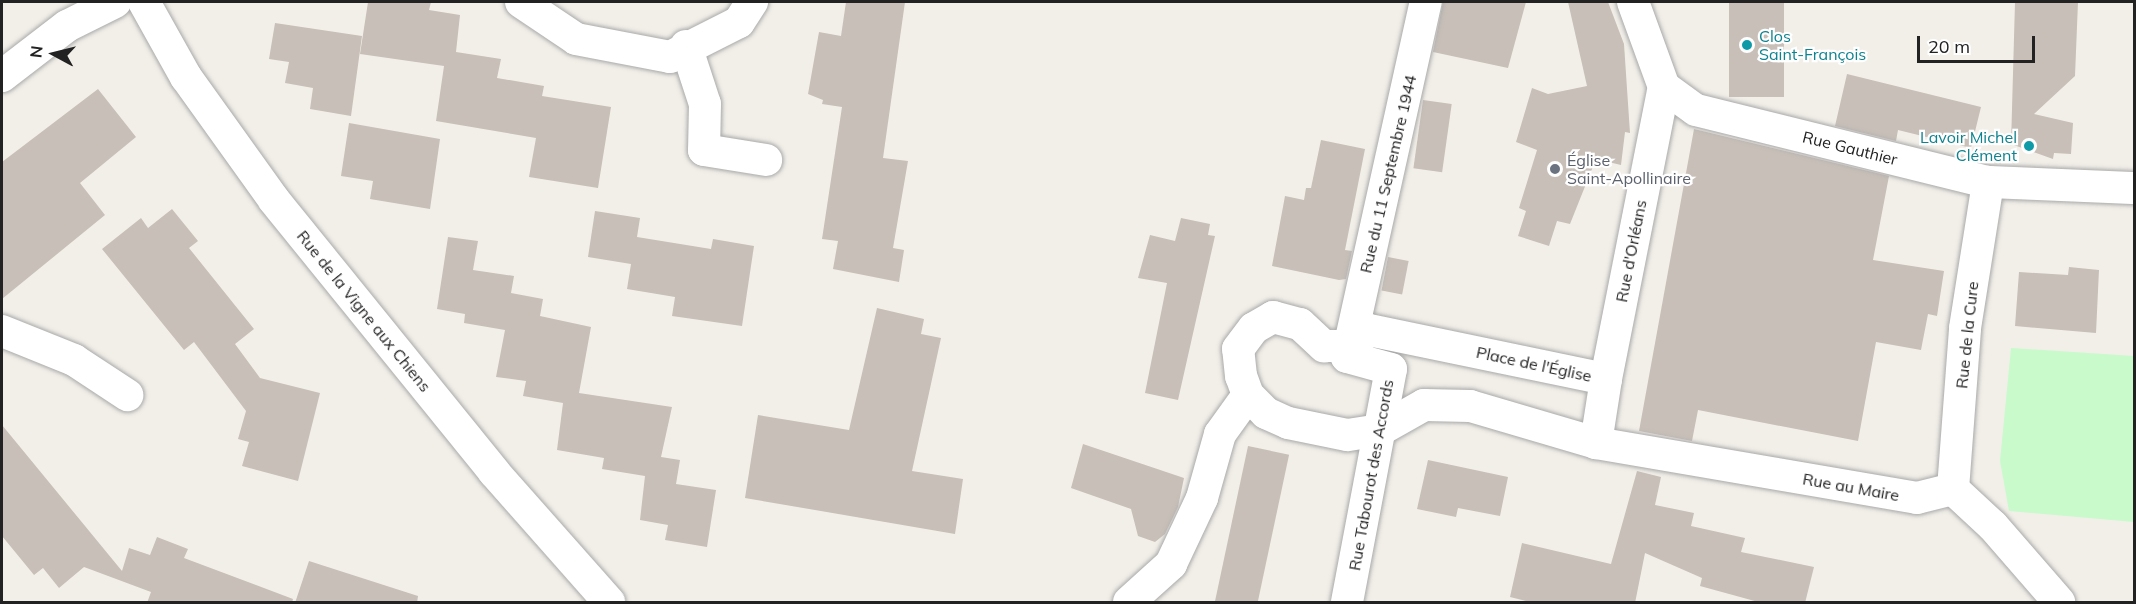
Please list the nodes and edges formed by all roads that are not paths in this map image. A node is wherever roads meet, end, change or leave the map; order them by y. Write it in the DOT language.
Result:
graph roads {
  1 [pos="116,2"];
  2 [pos="144,2"];
  3 [pos="521,2"];
  4 [pos="752,2"];
  5 [pos="1426,2"];
  6 [pos="1633,2"];
  7 [pos="686,46"];
  8 [pos="2,76"];
  9 [pos="1664,87"];
  10 [pos="766,160"];
  11 [pos="1988,182"];
  12 [pos="2134,188"];
  13 [pos="2,331"];
  14 [pos="1351,346"];
  15 [pos="1606,379"];
  16 [pos="1248,394"];
  17 [pos="127,395"];
  18 [pos="1380,430"];
  19 [pos="1596,443"];
  20 [pos="1953,489"];
  21 [pos="609,603"];
  22 [pos="1129,603"];
  23 [pos="1347,603"];
  24 [pos="2059,603"];
  1 -- 8 [label="street"];
  2 -- 21 [label="street, Rue de la Vigne aux Chiens"];
  3 -- 7 [label="street"];
  4 -- 7 [label="street"];
  5 -- 14 [label="street, Rue du 11 Septembre 1944"];
  6 -- 9 [label="street"];
  7 -- 10 [label="street"];
  9 -- 11 [label="street, Rue Gauthier"];
  9 -- 15 [label="street, Rue d'Orléans"];
  11 -- 12 [label="street, Rue Gauthier"];
  11 -- 20 [label="street, Rue de la Cure"];
  13 -- 17 [label="street"];
  14 -- 15 [label="street, Place de l'Église"];
  14 -- 16 [label="street"];
  14 -- 18 [label="street, Rue Tabourot des Accords"];
  15 -- 19 [label="street, Place de l'Église"];
  16 -- 18 [label="street"];
  16 -- 22 [label="street"];
  18 -- 19 [label="street"];
  18 -- 23 [label="street, Rue Tabourot des Accords"];
  19 -- 20 [label="street, Rue au Maire"];
  20 -- 24 [label="street"];
}
